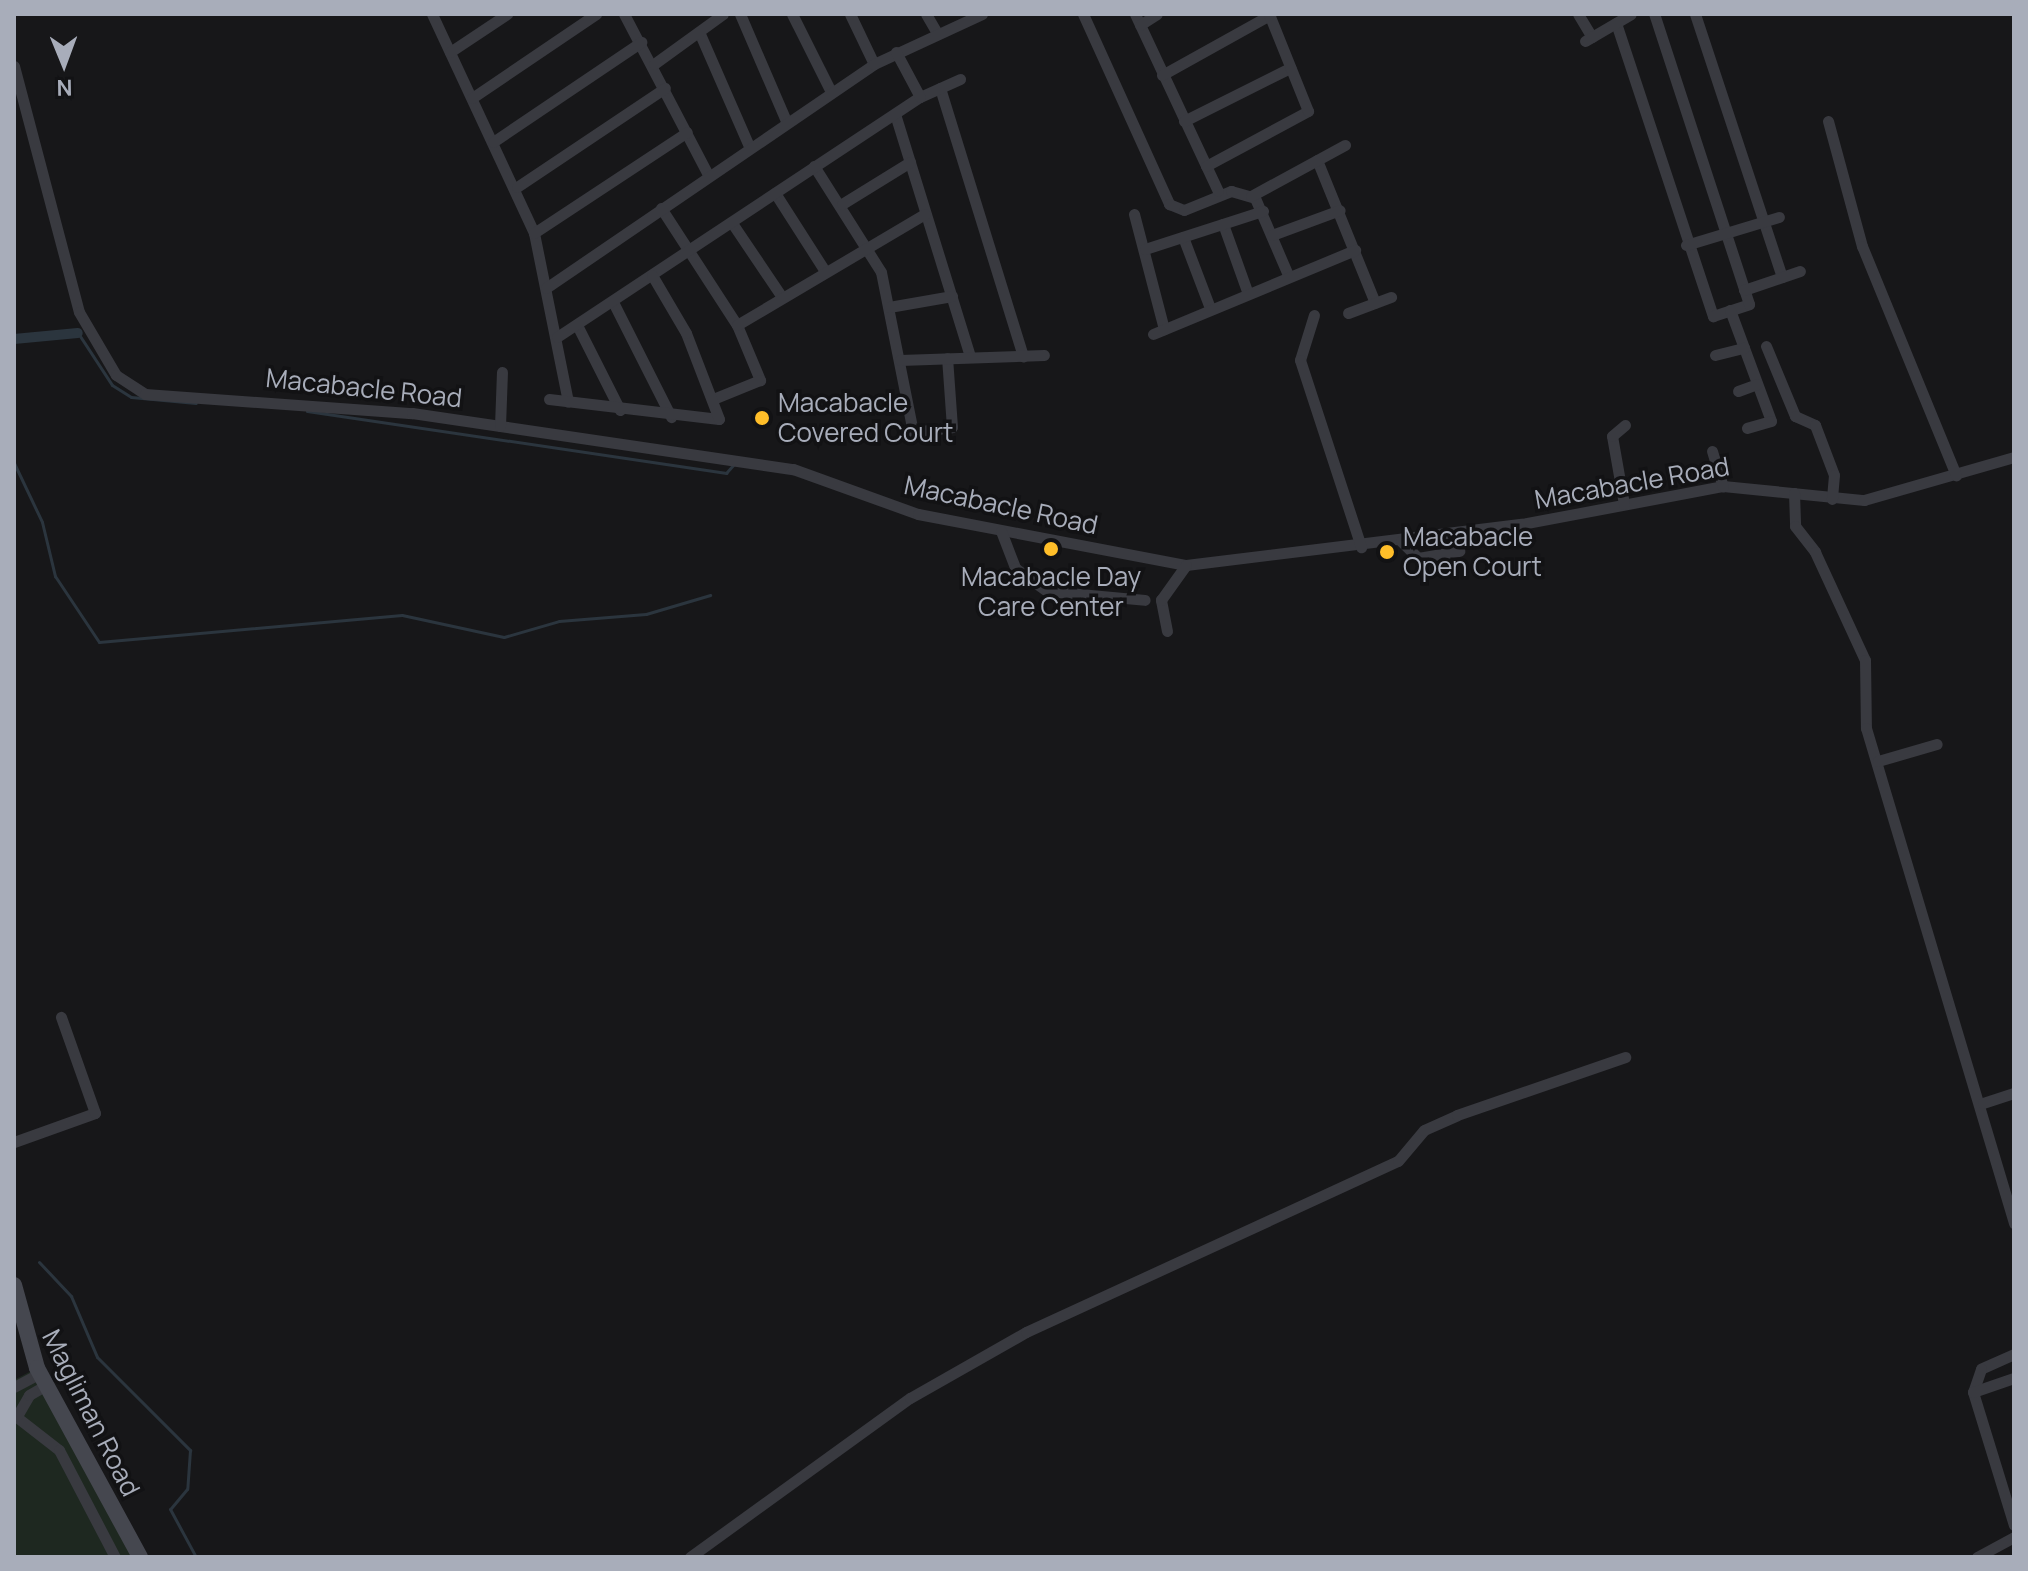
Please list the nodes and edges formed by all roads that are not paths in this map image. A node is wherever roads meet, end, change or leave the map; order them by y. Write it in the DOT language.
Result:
graph roads {
  1 [pos="432,14"];
  2 [pos="507,14"];
  3 [pos="596,14"];
  4 [pos="723,14"];
  5 [pos="740,14"];
  6 [pos="792,14"];
  7 [pos="850,14"];
  8 [pos="926,14"];
  9 [pos="982,14"];
  10 [pos="1083,14"];
  11 [pos="1157,14"];
  12 [pos="1578,14"];
  13 [pos="1631,14"];
  14 [pos="1654,14"];
  15 [pos="1695,14"];
  16 [pos="628,15"];
  17 [pos="1270,15"];
  18 [pos="1138,19"];
  19 [pos="1616,23"];
  20 [pos="936,31"];
  21 [pos="700,34"];
  22 [pos="641,42"];
  23 [pos="450,52"];
  24 [pos="896,52"];
  25 [pos="654,64"];
  26 [pos="874,64"];
  27 [pos="14,66"];
  28 [pos="1290,68"];
  29 [pos="1162,75"];
  30 [pos="960,79"];
  31 [pos="665,88"];
  32 [pos="940,88"];
  33 [pos="831,92"];
  34 [pos="920,97"];
  35 [pos="472,98"];
  36 [pos="895,114"];
  37 [pos="786,121"];
  38 [pos="1184,121"];
  39 [pos="1828,121"];
  40 [pos="687,132"];
  41 [pos="493,142"];
  42 [pos="1345,145"];
  43 [pos="749,146"];
  44 [pos="1317,160"];
  45 [pos="910,162"];
  46 [pos="814,166"];
  47 [pos="1206,166"];
  48 [pos="708,175"];
  49 [pos="517,187"];
  50 [pos="1218,191"];
  51 [pos="775,193"];
  52 [pos="1251,196"];
  53 [pos="842,204"];
  54 [pos="661,208"];
  55 [pos="1340,210"];
  56 [pos="1263,211"];
  57 [pos="925,214"];
  58 [pos="1134,214"];
  59 [pos="1779,217"];
  60 [pos="1761,222"];
  61 [pos="732,223"];
  62 [pos="1223,224"];
  63 [pos="534,233"];
  64 [pos="1723,233"];
  65 [pos="1272,235"];
  66 [pos="1183,237"];
  67 [pos="868,245"];
  68 [pos="1686,245"];
  69 [pos="689,248"];
  70 [pos="1145,249"];
  71 [pos="1355,250"];
  72 [pos="823,268"];
  73 [pos="1800,271"];
  74 [pos="652,275"];
  75 [pos="1288,275"];
  76 [pos="1782,277"];
  77 [pos="546,288"];
  78 [pos="1744,290"];
  79 [pos="1247,291"];
  80 [pos="952,296"];
  81 [pos="782,297"];
  82 [pos="1391,297"];
  83 [pos="613,302"];
  84 [pos="1375,303"];
  85 [pos="889,307"];
  86 [pos="1210,308"];
  87 [pos="1730,310"];
  88 [pos="1348,313"];
  89 [pos="1314,315"];
  90 [pos="737,325"];
  91 [pos="578,327"];
  92 [pos="557,337"];
  93 [pos="1766,346"];
  94 [pos="1744,348"];
  95 [pos="1044,355"];
  96 [pos="1715,355"];
  97 [pos="1023,356"];
  98 [pos="970,357"];
  99 [pos="947,358"];
  100 [pos="900,360"];
  101 [pos="502,372"];
  102 [pos="1757,384"];
  103 [pos="1738,391"];
  104 [pos="549,399"];
  105 [pos="713,399"];
  106 [pos="568,402"];
  107 [pos="620,410"];
  108 [pos="671,417"];
  109 [pos="1625,425"];
  110 [pos="500,426"];
  111 [pos="1747,428"];
  112 [pos="1712,451"];
  113 [pos="2014,457"];
  114 [pos="1956,475"];
  115 [pos="1723,486"];
  116 [pos="1794,493"];
  117 [pos="1832,499"];
  118 [pos="1624,504"];
  119 [pos="1001,531"];
  120 [pos="1401,541"];
  121 [pos="1361,547"];
  122 [pos="1459,551"];
  123 [pos="1186,565"];
  124 [pos="1145,600"];
  125 [pos="1167,631"];
  126 [pos="1937,744"];
  127 [pos="1878,761"];
  128 [pos="61,1017"];
  129 [pos="1625,1057"];
  130 [pos="2014,1093"];
  131 [pos="1983,1103"];
  132 [pos="14,1142"];
  133 [pos="2012,1208"];
  134 [pos="2014,1223"];
  135 [pos="14,1285"];
  136 [pos="2014,1354"];
  137 [pos="2014,1378"];
  138 [pos="43,1379"];
  139 [pos="14,1387"];
  140 [pos="1973,1392"];
  141 [pos="16,1415"];
  142 [pos="2014,1523"];
  143 [pos="2014,1537"];
  144 [pos="115,1557"];
  145 [pos="140,1557"];
  146 [pos="690,1557"];
  147 [pos="1977,1557"];
  1 -- 23 [label="street"];
  2 -- 23 [label="street"];
  3 -- 35 [label="street"];
  4 -- 21 [label="street"];
  5 -- 37 [label="street"];
  6 -- 33 [label="street"];
  7 -- 26 [label="street"];
  8 -- 20 [label="street"];
  9 -- 20 [label="street"];
  10 -- 52 [label="street"];
  11 -- 18 [label="street"];
  12 -- 19 [label="street"];
  13 -- 19 [label="street"];
  14 -- 64 [label="street"];
  15 -- 60 [label="street"];
  16 -- 22 [label="street"];
  17 -- 28 [label="street"];
  17 -- 29 [label="street"];
  18 -- 29 [label="street"];
  19 -- 68 [label="street"];
  20 -- 24 [label="street"];
  21 -- 25 [label="street"];
  21 -- 43 [label="street"];
  22 -- 25 [label="street"];
  22 -- 41 [label="street"];
  23 -- 35 [label="street"];
  24 -- 26 [label="street"];
  24 -- 34 [label="street"];
  25 -- 31 [label="street"];
  26 -- 33 [label="street"];
  27 -- 110 [label="street, Macabacle Road"];
  28 -- 38 [label="street"];
  28 -- 47 [label="street"];
  29 -- 38 [label="street"];
  30 -- 32 [label="street"];
  31 -- 40 [label="street"];
  31 -- 49 [label="street"];
  32 -- 34 [label="street"];
  32 -- 97 [label="street"];
  33 -- 37 [label="street"];
  34 -- 36 [label="street"];
  35 -- 41 [label="street"];
  36 -- 45 [label="street"];
  36 -- 46 [label="street"];
  37 -- 43 [label="street"];
  38 -- 47 [label="street"];
  39 -- 114 [label="street"];
  40 -- 48 [label="street"];
  40 -- 63 [label="street"];
  41 -- 49 [label="street"];
  42 -- 44 [label="street"];
  43 -- 48 [label="street"];
  44 -- 52 [label="street"];
  44 -- 55 [label="street"];
  45 -- 53 [label="street"];
  45 -- 57 [label="street"];
  46 -- 51 [label="street"];
  46 -- 53 [label="street"];
  47 -- 50 [label="street"];
  48 -- 54 [label="street"];
  49 -- 63 [label="street"];
  51 -- 61 [label="street"];
  51 -- 72 [label="street"];
  52 -- 56 [label="street"];
  53 -- 67 [label="street"];
  54 -- 69 [label="street"];
  54 -- 77 [label="street"];
  55 -- 65 [label="street"];
  55 -- 71 [label="street"];
  56 -- 62 [label="street"];
  56 -- 65 [label="street"];
  57 -- 67 [label="street"];
  57 -- 80 [label="street"];
  58 -- 70 [label="street"];
  59 -- 60 [label="street"];
  60 -- 64 [label="street"];
  60 -- 76 [label="street"];
  61 -- 69 [label="street"];
  61 -- 81 [label="street"];
  62 -- 66 [label="street"];
  62 -- 79 [label="street"];
  63 -- 77 [label="street"];
  64 -- 68 [label="street"];
  64 -- 78 [label="street"];
  65 -- 75 [label="street"];
  66 -- 70 [label="street"];
  66 -- 86 [label="street"];
  67 -- 72 [label="street"];
  67 -- 85 [label="street"];
  68 -- 87 [label="street"];
  69 -- 74 [label="street"];
  69 -- 90 [label="street"];
  70 -- 86 [label="street"];
  71 -- 75 [label="street"];
  71 -- 84 [label="street"];
  72 -- 81 [label="street"];
  73 -- 76 [label="street"];
  74 -- 83 [label="street"];
  74 -- 105 [label="street"];
  75 -- 79 [label="street"];
  76 -- 78 [label="street"];
  77 -- 92 [label="street"];
  78 -- 87 [label="street"];
  79 -- 86 [label="street"];
  80 -- 85 [label="street"];
  80 -- 98 [label="street"];
  81 -- 90 [label="street"];
  82 -- 84 [label="street"];
  83 -- 91 [label="street"];
  83 -- 108 [label="street"];
  84 -- 88 [label="street"];
  85 -- 100 [label="street"];
  87 -- 94 [label="street"];
  89 -- 121 [label="street"];
  90 -- 105 [label="street"];
  91 -- 92 [label="street"];
  91 -- 107 [label="street"];
  92 -- 106 [label="street"];
  93 -- 117 [label="street"];
  94 -- 96 [label="street"];
  94 -- 102 [label="street"];
  95 -- 97 [label="street"];
  97 -- 98 [label="street"];
  98 -- 99 [label="street"];
  99 -- 100 [label="street"];
  99 -- 100 [label="street"];
  101 -- 110 [label="street"];
  102 -- 103 [label="street"];
  102 -- 111 [label="street"];
  104 -- 106 [label="street"];
  105 -- 108 [label="street"];
  106 -- 107 [label="street"];
  107 -- 108 [label="street"];
  109 -- 118 [label="street"];
  110 -- 119 [label="street, Macabacle Road"];
  112 -- 115 [label="street"];
  113 -- 114 [label="street, Macabacle Road"];
  114 -- 117 [label="street, Macabacle Road"];
  115 -- 116 [label="street, Macabacle Road"];
  115 -- 118 [label="street, Macabacle Road"];
  116 -- 117 [label="street, Macabacle Road"];
  116 -- 127 [label="street"];
  118 -- 120 [label="street, Macabacle Road"];
  119 -- 123 [label="street, Macabacle Road"];
  119 -- 124 [label="street"];
  120 -- 121 [label="street, Macabacle Road"];
  120 -- 122 [label="street"];
  121 -- 123 [label="street, Macabacle Road"];
  123 -- 125 [label="street"];
  126 -- 127 [label="street"];
  127 -- 131 [label="street"];
  128 -- 132 [label="street"];
  129 -- 146 [label="street"];
  130 -- 131 [label="street"];
  131 -- 133 [label="street"];
  133 -- 134 [label="street"];
  135 -- 138 [label="street, Magliman Road"];
  136 -- 140 [label="street"];
  137 -- 140 [label="street"];
  138 -- 139 [label="street"];
  138 -- 141 [label="street"];
  138 -- 145 [label="street, Magliman Road"];
  140 -- 142 [label="street"];
  141 -- 144 [label="street"];
  143 -- 147 [label="street"];
}
